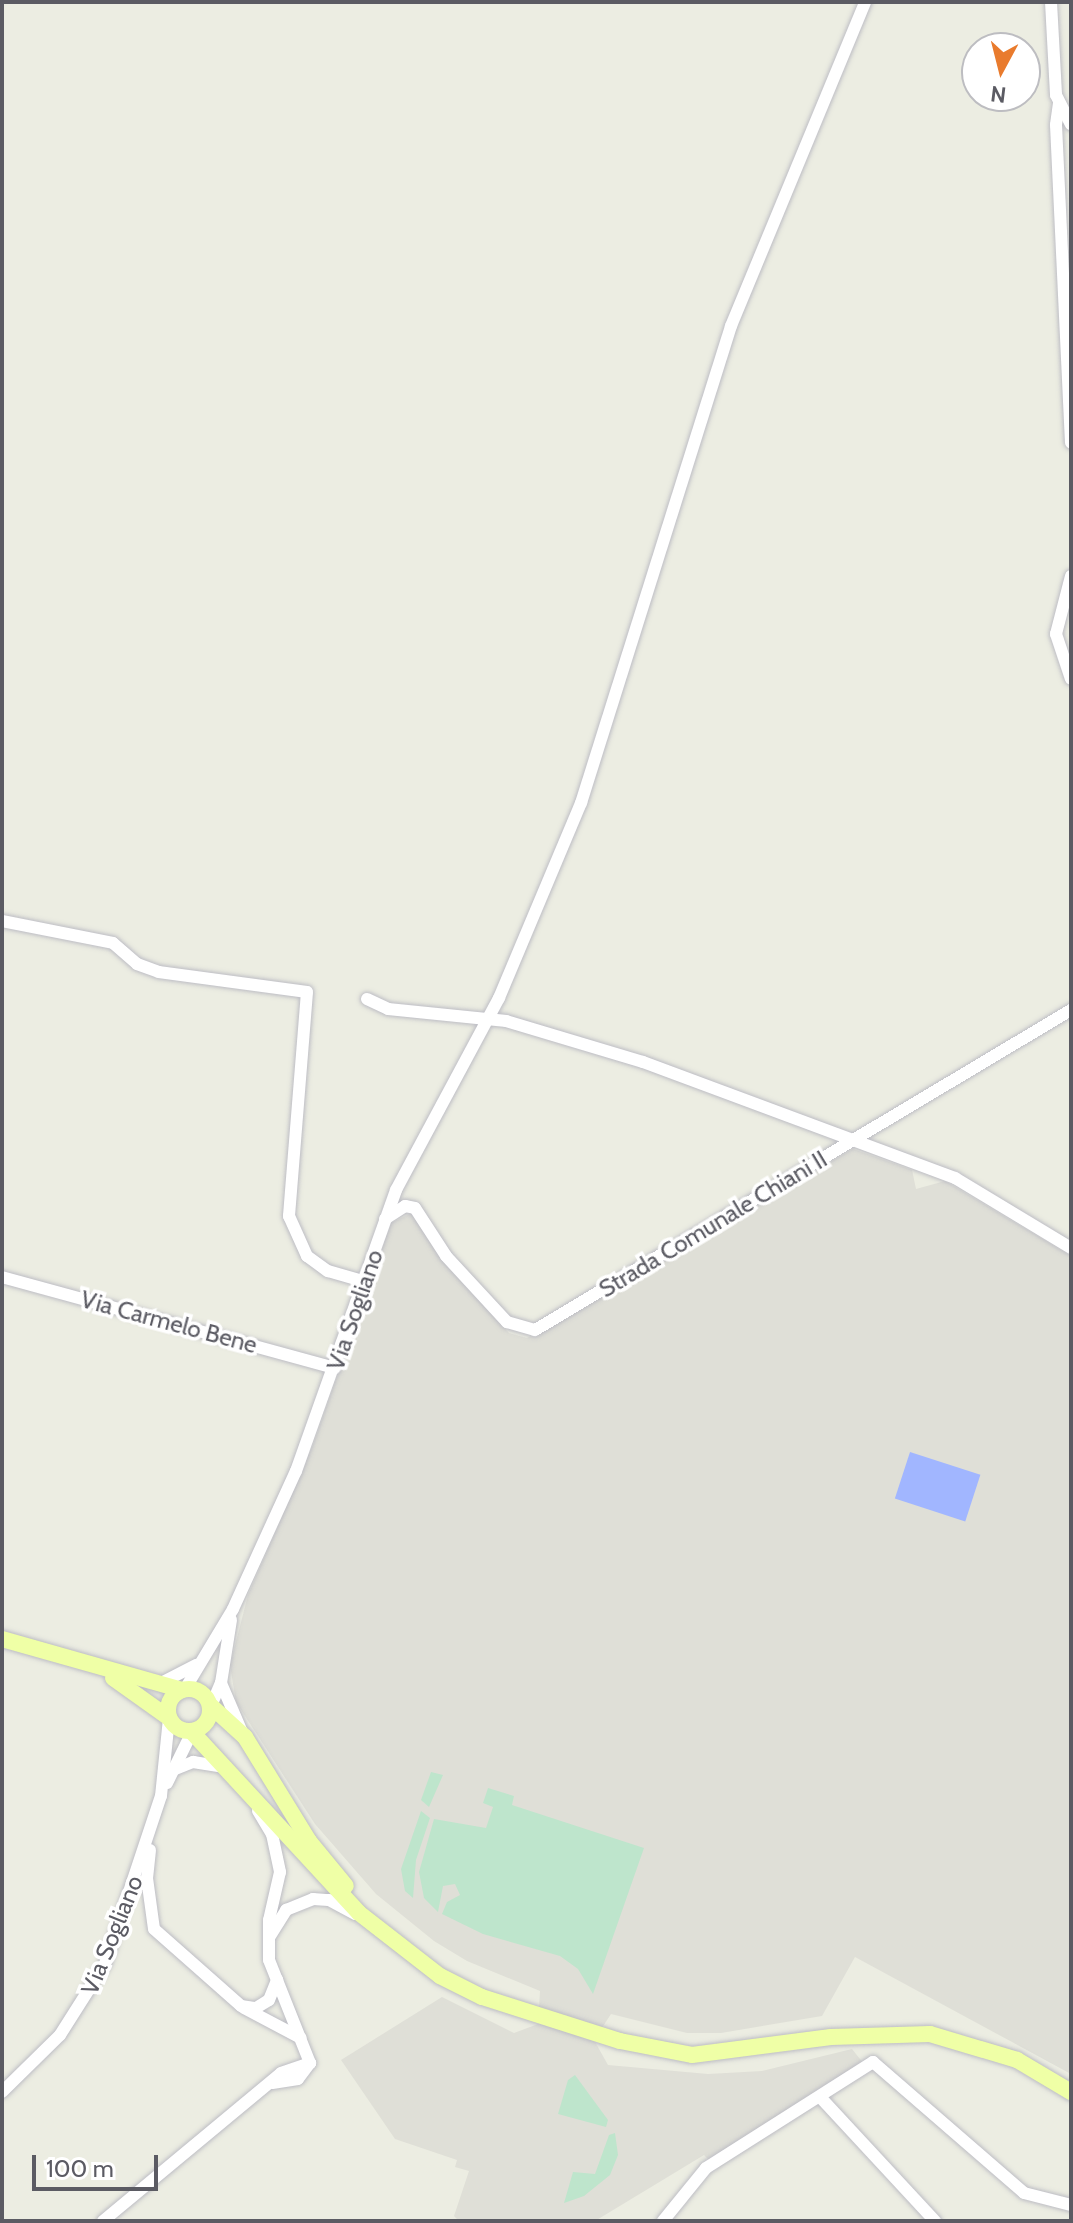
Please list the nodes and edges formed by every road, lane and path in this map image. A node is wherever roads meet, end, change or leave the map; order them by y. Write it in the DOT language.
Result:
graph roads {
  1 [pos="865,2"];
  2 [pos="1051,2"];
  3 [pos="1059,103"];
  4 [pos="1071,124"];
  5 [pos="1071,443"];
  6 [pos="1071,576"];
  7 [pos="1071,679"];
  8 [pos="2,921"];
  9 [pos="367,999"];
  10 [pos="1071,1010"];
  11 [pos="487,1017"];
  12 [pos="852,1142"];
  13 [pos="385,1219"];
  14 [pos="1071,1248"];
  15 [pos="2,1277"];
  16 [pos="364,1281"];
  17 [pos="335,1368"];
  18 [pos="233,1609"];
  19 [pos="2,1639"];
  20 [pos="202,1661"];
  21 [pos="102,1670"];
  22 [pos="221,1683"];
  23 [pos="158,1684"];
  24 [pos="183,1690"];
  25 [pos="211,1706"];
  26 [pos="169,1718"];
  27 [pos="192,1732"];
  28 [pos="245,1737"];
  29 [pos="225,1767"];
  30 [pos="173,1770"];
  31 [pos="241,1785"];
  32 [pos="161,1796"];
  33 [pos="151,1832"];
  34 [pos="381,1929"];
  35 [pos="269,1939"];
  36 [pos="396,1940"];
  37 [pos="277,1980"];
  38 [pos="241,2006"];
  39 [pos="303,2043"];
  40 [pos="310,2063"];
  41 [pos="292,2065"];
  42 [pos="272,2083"];
  43 [pos="2,2092"];
  44 [pos="1071,2092"];
  45 [pos="821,2098"];
  46 [pos="1071,2205"];
  47 [pos="103,2221"];
  48 [pos="663,2221"];
  49 [pos="935,2221"];
  1 -- 11 [label="street, Via Sogliano"];
  2 -- 3 [label="street"];
  3 -- 4 [label="street"];
  3 -- 5 [label="street"];
  6 -- 7 [label="street"];
  8 -- 16 [label="street"];
  9 -- 11 [label="street"];
  10 -- 12 [label="street, Strada Comunale Chiani II"];
  11 -- 12 [label="street"];
  11 -- 13 [label="street, Via Sogliano"];
  12 -- 13 [label="street, Strada Comunale Chiani II"];
  12 -- 14 [label="street"];
  13 -- 16 [label="street, Via Sogliano"];
  15 -- 17 [label="street, Via Carmelo Bene"];
  16 -- 17 [label="street, Via Sogliano"];
  17 -- 18 [label="street, Via Sogliano"];
  18 -- 20 [label="street, Via Sogliano"];
  18 -- 22 [label="street, Via Sogliano"];
  19 -- 21 [label="main road"];
  20 -- 23 [label="street"];
  20 -- 24 [label="street, Via Sogliano"];
  21 -- 23 [label="main road"];
  21 -- 26 [label="main road"];
  22 -- 25 [label="street, Via Sogliano"];
  22 -- 28 [label="street"];
  23 -- 24 [label="main road"];
  24 -- 25 [label="main road"];
  24 -- 26 [label="main road, Via Sogliano"];
  25 -- 27 [label="main road, Via Sogliano"];
  25 -- 28 [label="main road"];
  26 -- 27 [label="main road"];
  26 -- 32 [label="street, Via Sogliano"];
  27 -- 29 [label="main road"];
  27 -- 30 [label="street, Via Sogliano"];
  28 -- 36 [label="main road"];
  29 -- 30 [label="street"];
  29 -- 31 [label="main road"];
  30 -- 32 [label="street, Via Sogliano"];
  31 -- 34 [label="main road"];
  31 -- 35 [label="street"];
  32 -- 33 [label="street, Via Sogliano"];
  33 -- 38 [label="street"];
  33 -- 43 [label="street, Via Sogliano"];
  34 -- 35 [label="street"];
  34 -- 36 [label="main road"];
  35 -- 37 [label="street"];
  36 -- 44 [label="main road"];
  37 -- 38 [label="street"];
  37 -- 39 [label="street"];
  38 -- 39 [label="street"];
  39 -- 40 [label="street"];
  39 -- 41 [label="street"];
  40 -- 41 [label="street"];
  40 -- 42 [label="street"];
  41 -- 42 [label="street"];
  42 -- 47 [label="street"];
  45 -- 46 [label="street"];
  45 -- 48 [label="street"];
  45 -- 49 [label="street"];
}
